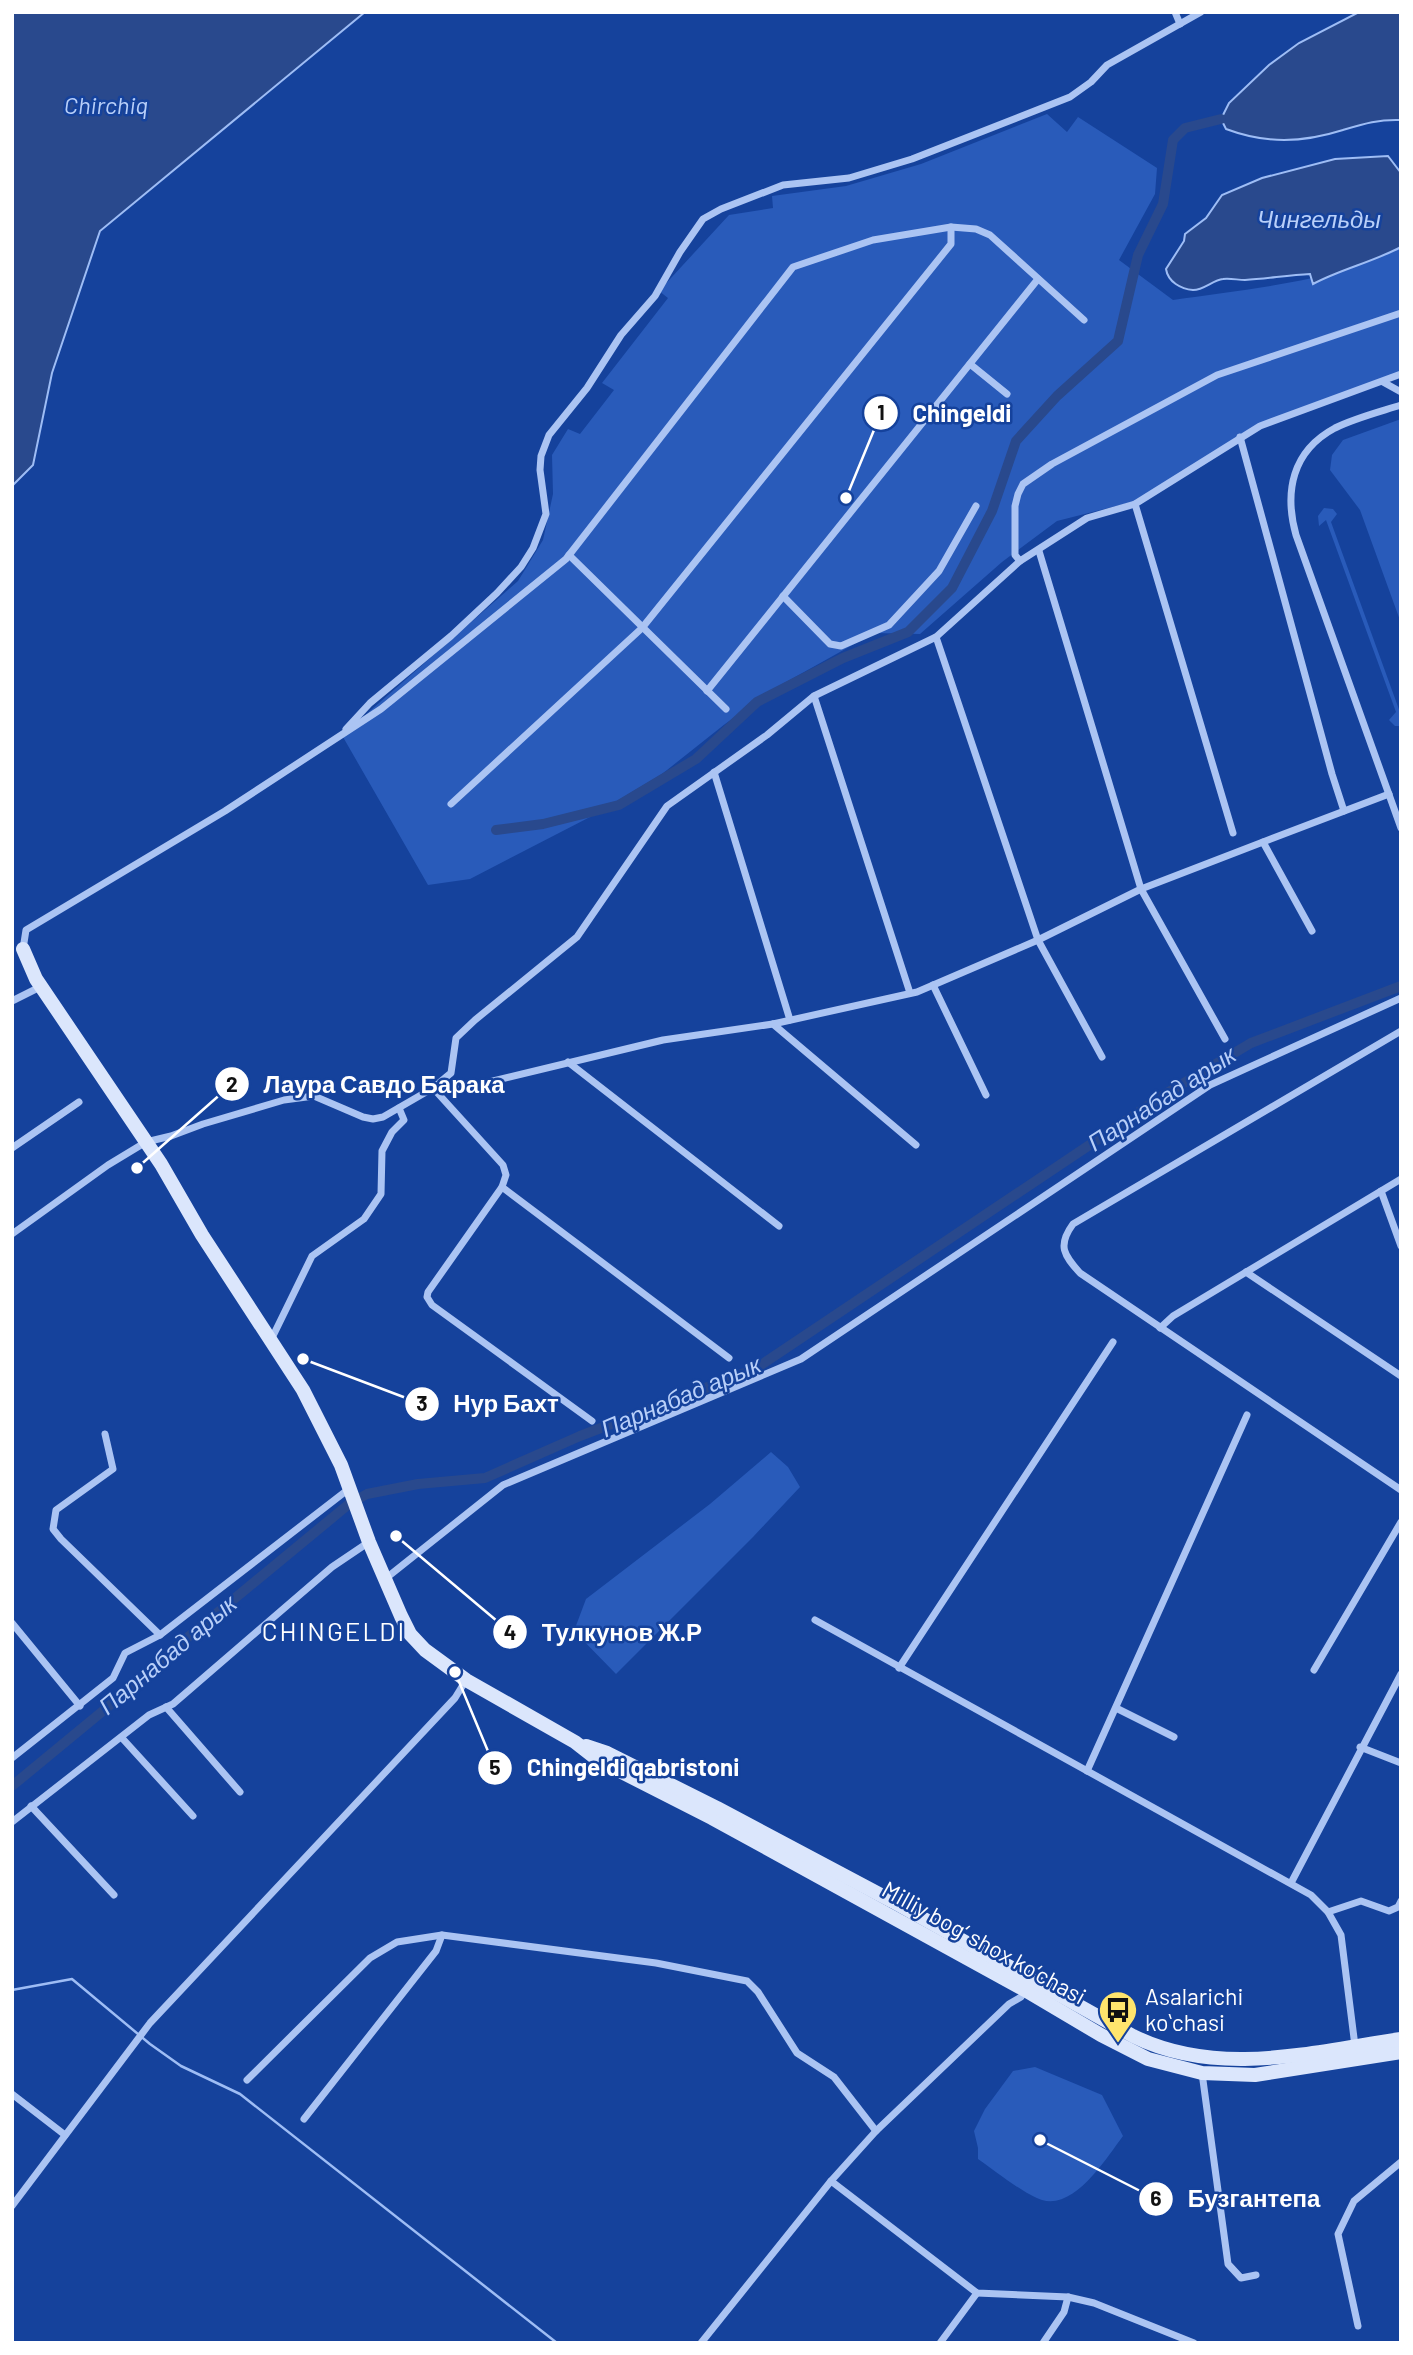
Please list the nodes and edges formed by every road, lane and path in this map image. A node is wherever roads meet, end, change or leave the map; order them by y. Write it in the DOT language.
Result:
graph roads {
  1 [pos="1175,12"];
  2 [pos="1200,12"];
  3 [pos="1180,24"];
  4 [pos="951,227"];
  5 [pos="1038,279"];
  6 [pos="1401,313"];
  7 [pos="1084,320"];
  8 [pos="970,364"];
  9 [pos="1401,374"];
  10 [pos="1383,382"];
  11 [pos="1401,392"];
  12 [pos="1007,394"];
  13 [pos="1401,405"];
  14 [pos="1240,437"];
  15 [pos="1135,504"];
  16 [pos="976,506"];
  17 [pos="1039,551"];
  18 [pos="569,555"];
  19 [pos="1020,561"];
  20 [pos="783,596"];
  21 [pos="642,628"];
  22 [pos="936,637"];
  23 [pos="707,691"];
  24 [pos="814,696"];
  25 [pos="726,709"];
  26 [pos="336,739"];
  27 [pos="714,772"];
  28 [pos="1389,794"];
  29 [pos="451,804"];
  30 [pos="1344,811"];
  31 [pos="1401,828"];
  32 [pos="1233,833"];
  33 [pos="1263,842"];
  34 [pos="1141,889"];
  35 [pos="1312,930"];
  36 [pos="1038,940"];
  37 [pos="23,949"];
  38 [pos="933,985"];
  39 [pos="42,986"];
  40 [pos="910,993"];
  41 [pos="1401,998"];
  42 [pos="12,1002"];
  43 [pos="790,1020"];
  44 [pos="773,1024"];
  45 [pos="1401,1031"];
  46 [pos="1225,1039"];
  47 [pos="1101,1057"];
  48 [pos="568,1062"];
  49 [pos="433,1088"];
  50 [pos="986,1095"];
  51 [pos="79,1102"];
  52 [pos="399,1108"];
  53 [pos="146,1142"];
  54 [pos="916,1145"];
  55 [pos="12,1149"];
  56 [pos="1401,1179"];
  57 [pos="502,1187"];
  58 [pos="1381,1191"];
  59 [pos="779,1226"];
  60 [pos="12,1234"];
  61 [pos="1401,1246"];
  62 [pos="1246,1272"];
  63 [pos="1160,1328"];
  64 [pos="271,1340"];
  65 [pos="1113,1342"];
  66 [pos="729,1358"];
  67 [pos="1401,1376"];
  68 [pos="1247,1415"];
  69 [pos="592,1421"];
  70 [pos="105,1434"];
  71 [pos="350,1488"];
  72 [pos="1401,1490"];
  73 [pos="1401,1522"];
  74 [pos="369,1542"];
  75 [pos="384,1579"];
  76 [pos="815,1620"];
  77 [pos="12,1623"];
  78 [pos="160,1635"];
  79 [pos="899,1668"];
  80 [pos="1314,1670"];
  81 [pos="1401,1674"];
  82 [pos="461,1676"];
  83 [pos="80,1706"];
  84 [pos="166,1707"];
  85 [pos="1116,1707"];
  86 [pos="1174,1737"];
  87 [pos="122,1738"];
  88 [pos="1360,1747"];
  89 [pos="12,1758"];
  90 [pos="1401,1763"];
  91 [pos="1087,1771"];
  92 [pos="240,1793"];
  93 [pos="31,1806"];
  94 [pos="193,1816"];
  95 [pos="12,1822"];
  96 [pos="1291,1883"];
  97 [pos="114,1895"];
  98 [pos="1401,1901"];
  99 [pos="1328,1912"];
  100 [pos="442,1935"];
  101 [pos="1028,1984"];
  102 [pos="1401,2039"];
  103 [pos="1355,2046"];
  104 [pos="1401,2052"];
  105 [pos="1202,2073"];
  106 [pos="247,2080"];
  107 [pos="12,2094"];
  108 [pos="304,2119"];
  109 [pos="876,2131"];
  110 [pos="65,2135"];
  111 [pos="1401,2162"];
  112 [pos="831,2181"];
  113 [pos="12,2206"];
  114 [pos="1256,2275"];
  115 [pos="977,2294"];
  116 [pos="1068,2297"];
  117 [pos="1358,2326"];
  118 [pos="701,2343"];
  119 [pos="940,2343"];
  120 [pos="1043,2343"];
  121 [pos="1194,2343"];
  1 -- 3 [label="street"];
  2 -- 3 [label="street"];
  3 -- 26 [label="street"];
  4 -- 5 [label="street"];
  4 -- 18 [label="street"];
  4 -- 21 [label="street"];
  5 -- 7 [label="street"];
  5 -- 8 [label="street"];
  6 -- 19 [label="street"];
  8 -- 12 [label="street"];
  8 -- 20 [label="street"];
  9 -- 10 [label="street"];
  10 -- 11 [label="street"];
  10 -- 14 [label="street"];
  13 -- 28 [label="street"];
  14 -- 15 [label="street"];
  14 -- 30 [label="street"];
  15 -- 17 [label="street"];
  15 -- 32 [label="street"];
  16 -- 20 [label="street"];
  17 -- 19 [label="street"];
  17 -- 34 [label="street"];
  18 -- 21 [label="street"];
  18 -- 26 [label="street"];
  19 -- 22 [label="street"];
  20 -- 23 [label="street"];
  21 -- 23 [label="street"];
  21 -- 29 [label="street"];
  22 -- 24 [label="street"];
  22 -- 36 [label="street"];
  23 -- 25 [label="street"];
  24 -- 27 [label="street"];
  24 -- 40 [label="street"];
  26 -- 37 [label="street"];
  27 -- 43 [label="street"];
  27 -- 49 [label="street"];
  28 -- 30 [label="street"];
  28 -- 31 [label="street"];
  30 -- 33 [label="street"];
  33 -- 34 [label="street"];
  33 -- 35 [label="street"];
  34 -- 36 [label="street"];
  34 -- 46 [label="street"];
  36 -- 38 [label="street"];
  36 -- 47 [label="street"];
  37 -- 39 [label="main road, Milliy bog‘ shox ko‘chasi"];
  38 -- 40 [label="street"];
  38 -- 50 [label="street"];
  39 -- 42 [label="street"];
  39 -- 53 [label="main road, Milliy bog‘ shox ko‘chasi"];
  40 -- 43 [label="street"];
  41 -- 75 [label="street"];
  43 -- 44 [label="street"];
  44 -- 48 [label="street"];
  44 -- 54 [label="street"];
  45 -- 63 [label="street"];
  48 -- 49 [label="street"];
  48 -- 59 [label="street"];
  49 -- 52 [label="street"];
  49 -- 57 [label="street"];
  51 -- 55 [label="street"];
  52 -- 53 [label="street"];
  52 -- 64 [label="street"];
  53 -- 60 [label="street"];
  53 -- 64 [label="main road, Milliy bog‘ shox ko‘chasi"];
  56 -- 58 [label="street"];
  57 -- 66 [label="street"];
  57 -- 69 [label="street"];
  58 -- 61 [label="street"];
  58 -- 62 [label="street"];
  62 -- 63 [label="street"];
  62 -- 67 [label="street"];
  63 -- 72 [label="street"];
  64 -- 71 [label="main road, Milliy bog‘ shox ko‘chasi"];
  65 -- 79 [label="street"];
  68 -- 85 [label="street"];
  70 -- 78 [label="street"];
  71 -- 74 [label="main road, Milliy bog‘ shox ko‘chasi"];
  71 -- 78 [label="street"];
  73 -- 80 [label="street"];
  74 -- 75 [label="main road, Milliy bog‘ shox ko‘chasi"];
  74 -- 84 [label="street"];
  75 -- 82 [label="main road, Milliy bog‘ shox ko‘chasi"];
  76 -- 79 [label="street"];
  77 -- 83 [label="street"];
  78 -- 83 [label="street"];
  79 -- 91 [label="street"];
  81 -- 88 [label="street"];
  82 -- 101 [label="main road, Milliy bog‘ shox ko‘chasi"];
  82 -- 110 [label="street"];
  83 -- 89 [label="street"];
  84 -- 87 [label="street"];
  84 -- 92 [label="street"];
  85 -- 86 [label="street"];
  85 -- 91 [label="street"];
  87 -- 93 [label="street"];
  87 -- 94 [label="street"];
  88 -- 90 [label="street"];
  88 -- 96 [label="street"];
  91 -- 96 [label="street"];
  93 -- 95 [label="street"];
  93 -- 97 [label="street"];
  96 -- 99 [label="street"];
  98 -- 99 [label="street"];
  99 -- 103 [label="street"];
  100 -- 106 [label="street"];
  100 -- 108 [label="street"];
  100 -- 109 [label="street"];
  101 -- 103 [label="main road, Milliy bog‘ shox ko‘chasi"];
  101 -- 105 [label="main road, Milliy bog‘ shox ko‘chasi"];
  101 -- 109 [label="street"];
  102 -- 103 [label="main road, Milliy bog‘ shox ko‘chasi"];
  104 -- 105 [label="main road, Milliy bog‘ shox ko‘chasi"];
  105 -- 114 [label="street"];
  107 -- 110 [label="street"];
  109 -- 112 [label="street"];
  110 -- 113 [label="street"];
  111 -- 117 [label="street"];
  112 -- 115 [label="street"];
  112 -- 118 [label="street"];
  115 -- 116 [label="street"];
  115 -- 119 [label="street"];
  116 -- 120 [label="street"];
  116 -- 121 [label="street"];
}
